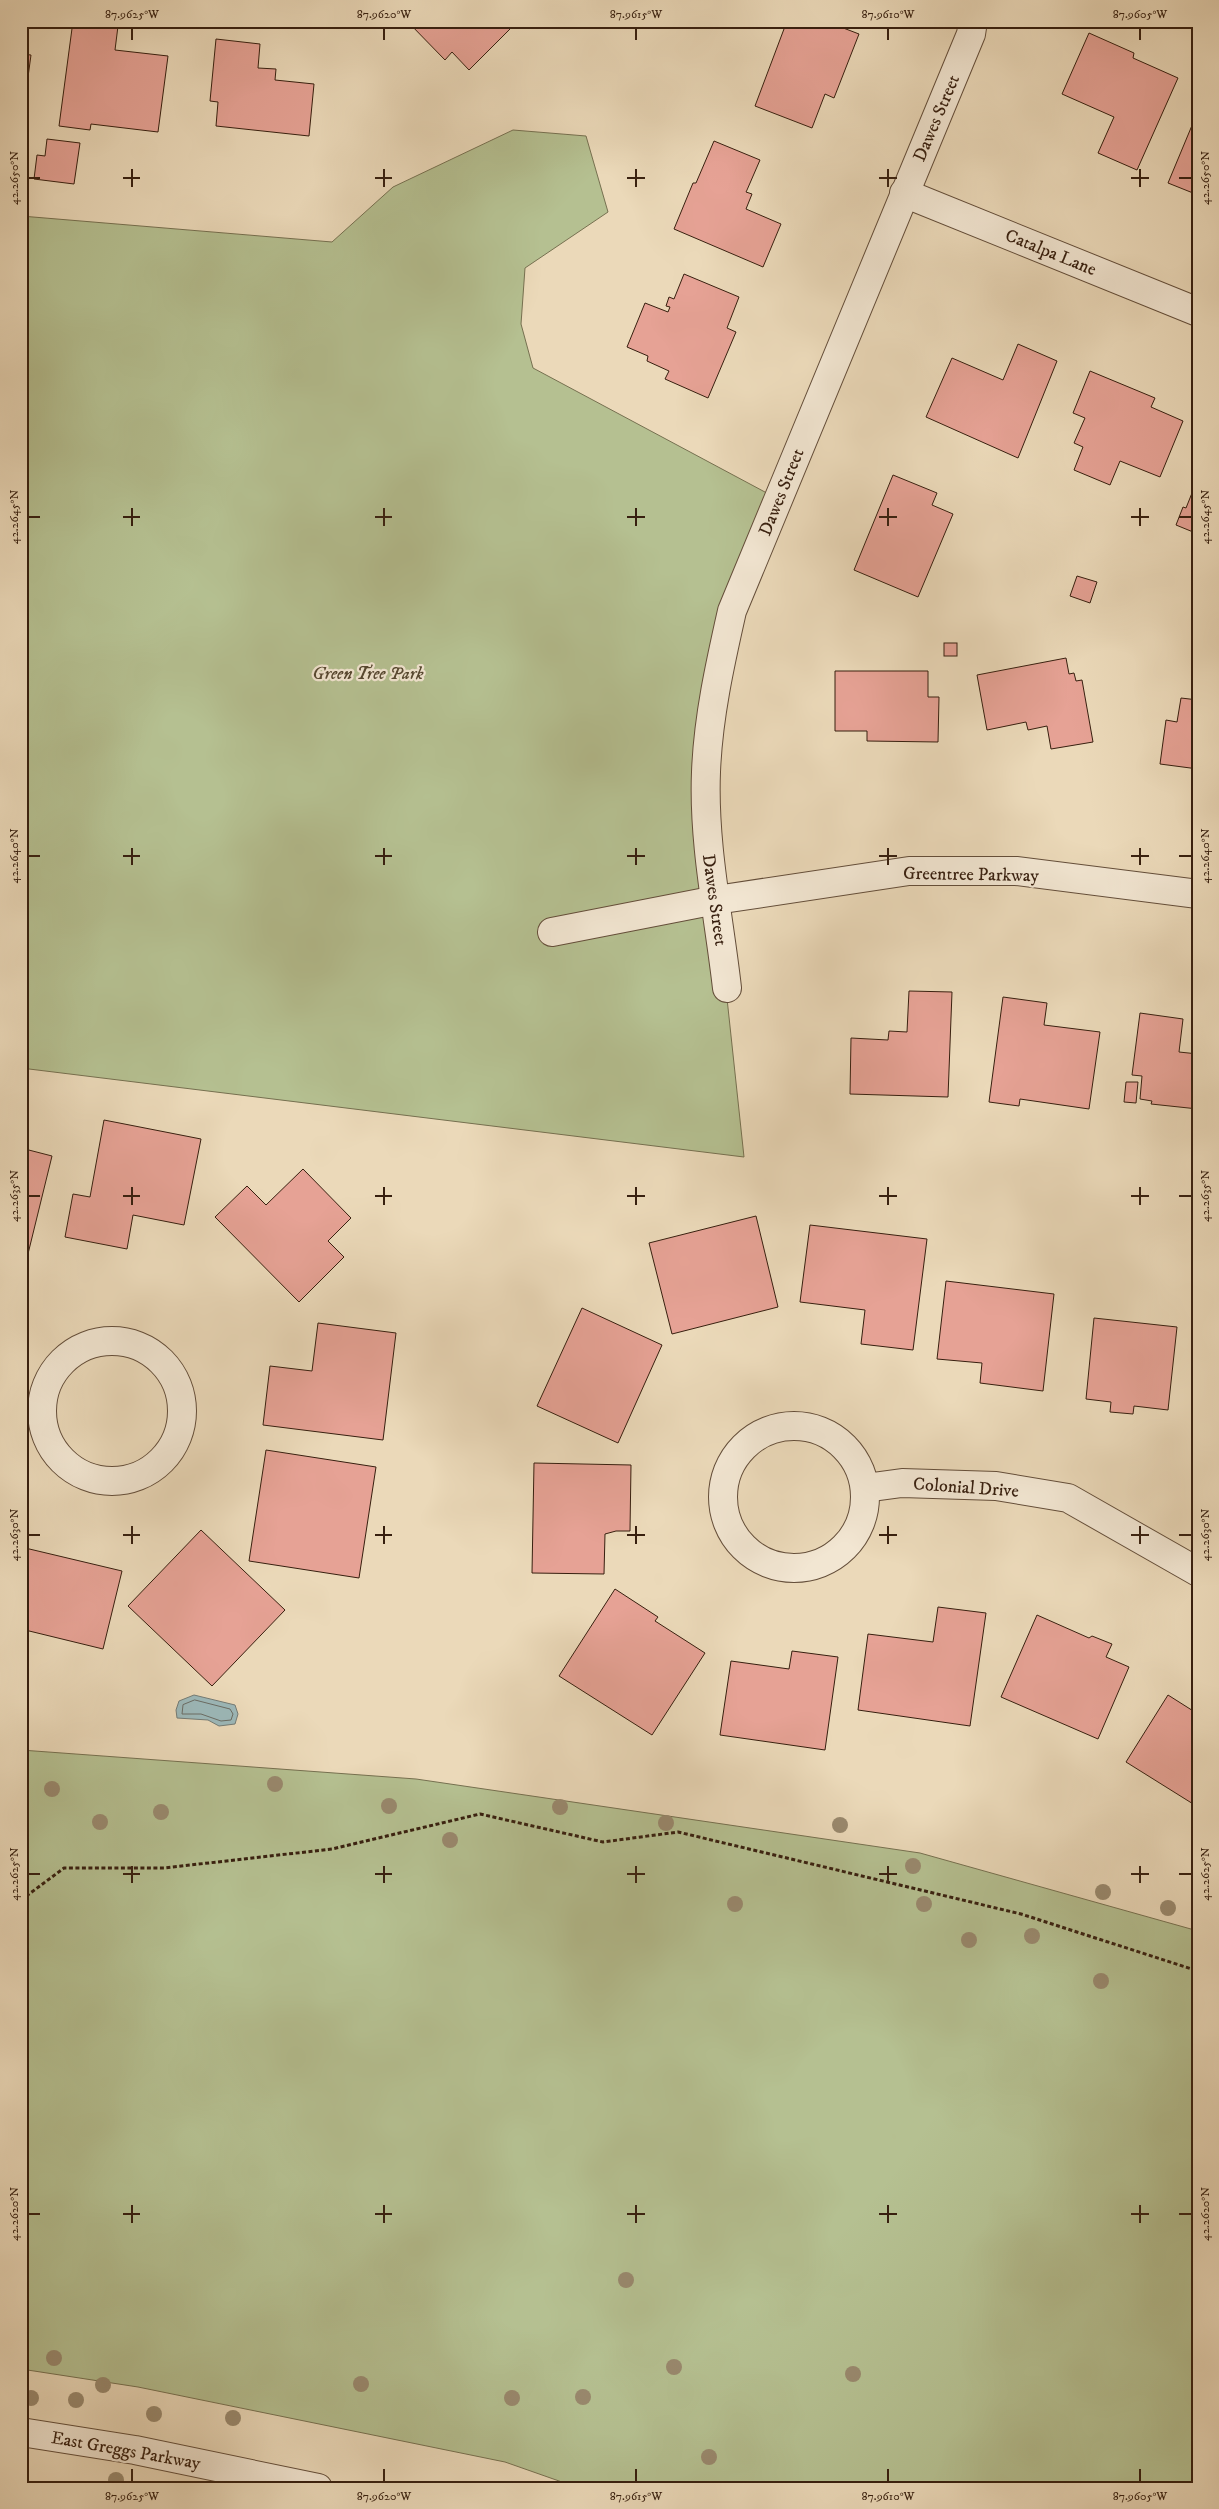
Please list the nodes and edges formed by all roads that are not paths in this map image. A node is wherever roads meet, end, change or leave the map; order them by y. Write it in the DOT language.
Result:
graph roads {
  1 [pos="973,21"];
  2 [pos="904,193"];
  3 [pos="1198,312"];
  4 [pos="1198,894"];
  5 [pos="716,900"];
  6 [pos="552,932"];
  7 [pos="726,988"];
  8 [pos="32,1392"];
  9 [pos="865,1488"];
  10 [pos="1198,1572"];
  11 [pos="21,2432"];
  12 [pos="262,2482"];
  13 [pos="318,2488"];
  1 -- 2 [label="street, Dawes Street"];
  2 -- 3 [label="street, Catalpa Lane"];
  2 -- 5 [label="street, Dawes Street"];
  4 -- 5 [label="street, Greentree Parkway"];
  5 -- 6 [label="street, Greentree Parkway"];
  5 -- 7 [label="street, Dawes Street"];
  8 -- 8 [label="street"];
  9 -- 9 [label="street"];
  9 -- 10 [label="street, Colonial Drive"];
  11 -- 12 [label="street, East Greggs Parkway"];
  12 -- 13 [label="street, East Greggs Parkway"];
}
